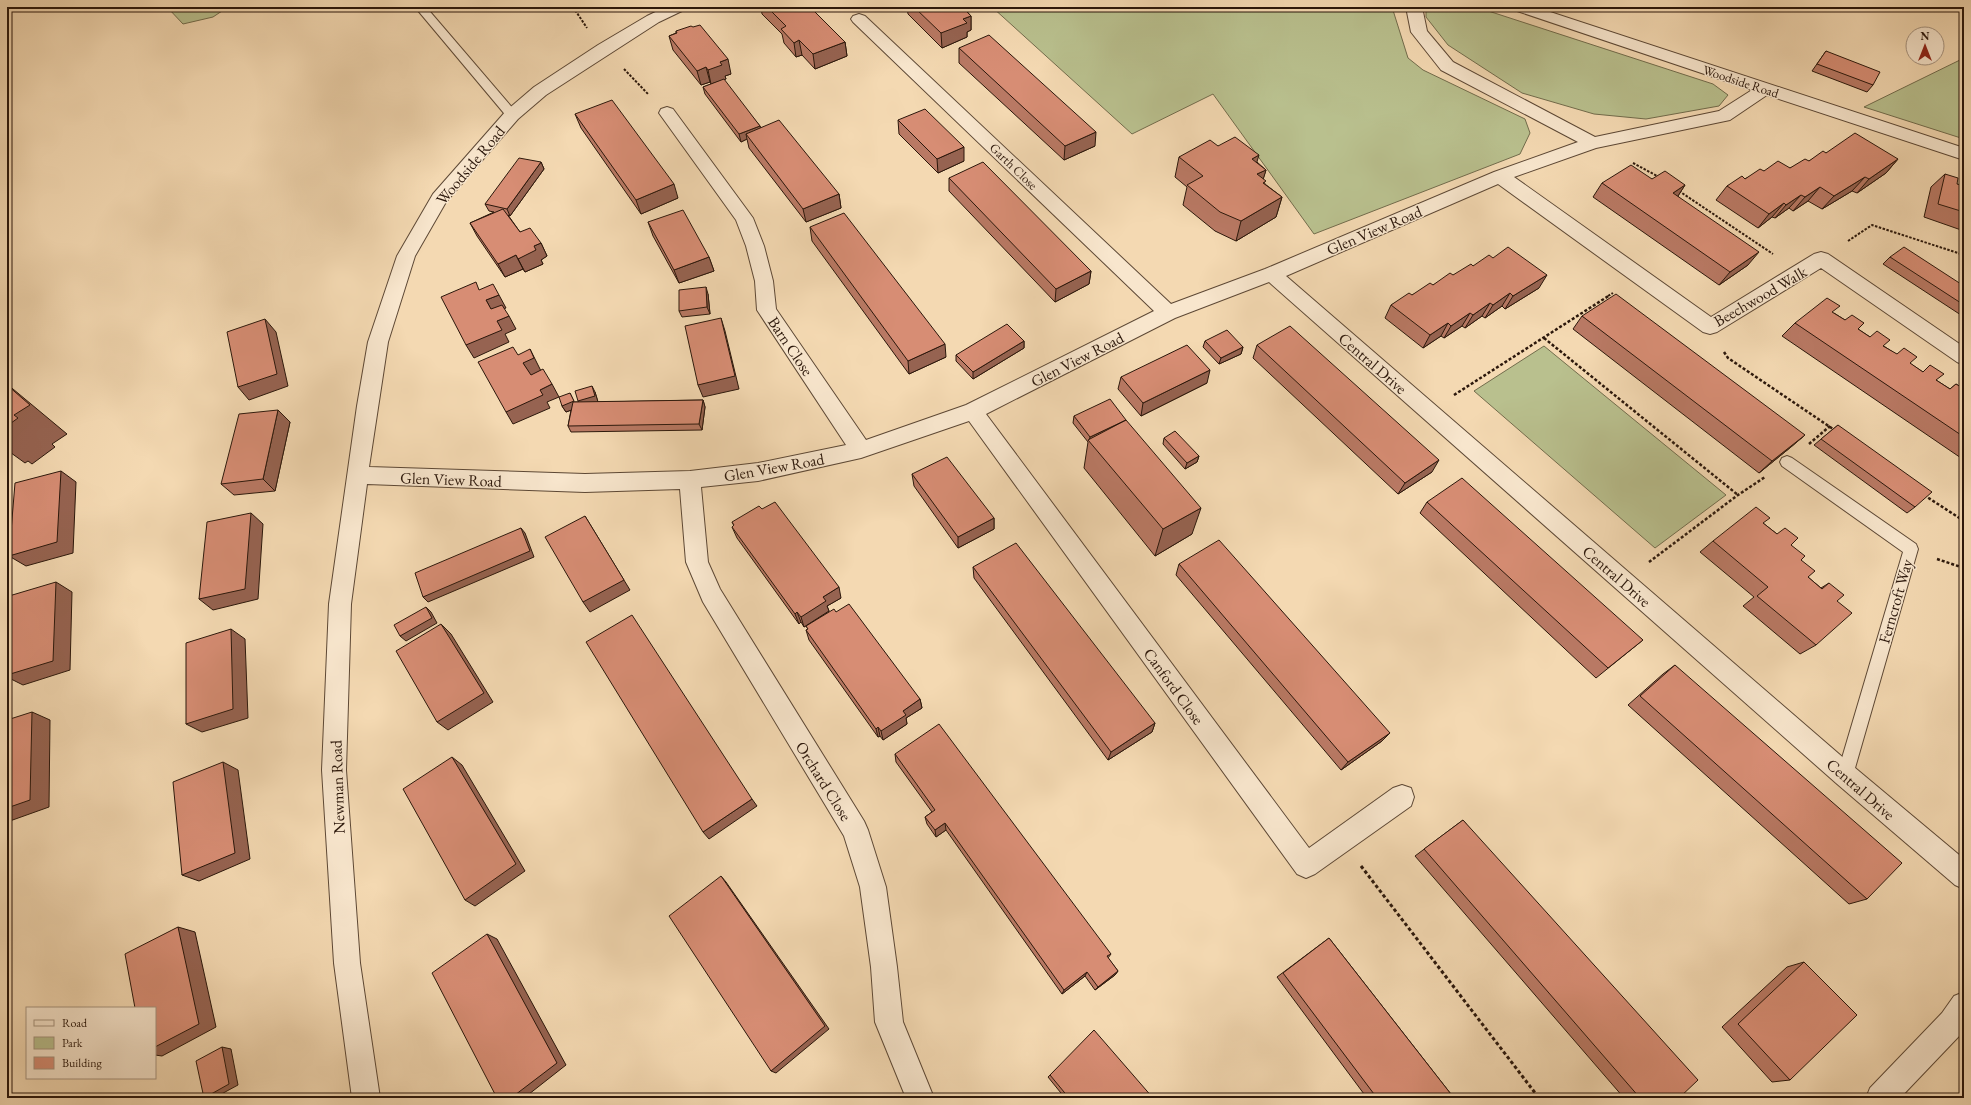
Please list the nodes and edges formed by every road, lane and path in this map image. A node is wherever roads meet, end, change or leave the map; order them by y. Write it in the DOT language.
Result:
graph roads {
  1 [pos="420,7"];
  2 [pos="679,7"];
  3 [pos="1414,7"];
  4 [pos="1518,7"];
  5 [pos="859,20"];
  6 [pos="604,48"];
  7 [pos="1764,89"];
  8 [pos="667,113"];
  9 [pos="512,115"];
  10 [pos="1593,143"];
  11 [pos="1964,154"];
  12 [pos="1500,176"];
  13 [pos="1660,178"];
  14 [pos="1679,191"];
  15 [pos="1964,255"];
  16 [pos="1821,260"];
  17 [pos="1800,272"];
  18 [pos="1272,274"];
  19 [pos="1639,276"];
  20 [pos="1168,313"];
  21 [pos="1710,327"];
  22 [pos="1544,338"];
  23 [pos="1964,357"];
  24 [pos="973,411"];
  25 [pos="1428,411"];
  26 [pos="1830,426"];
  27 [pos="1842,435"];
  28 [pos="861,450"];
  29 [pos="1787,462"];
  30 [pos="357,475"];
  31 [pos="690,480"];
  32 [pos="1923,494"];
  33 [pos="1738,495"];
  34 [pos="1964,521"];
  35 [pos="1623,581"];
  36 [pos="1845,775"];
  37 [pos="1402,797"];
  38 [pos="1342,840"];
  39 [pos="1964,876"];
  40 [pos="1964,1006"];
  41 [pos="366,1098"];
  42 [pos="920,1098"];
  43 [pos="1539,1098"];
  44 [pos="1880,1098"];
  1 -- 9 [label="lane"];
  2 -- 6 [label="street, Woodside Road"];
  3 -- 10 [label="street"];
  4 -- 7 [label="street, Woodside Road"];
  5 -- 20 [label="street, Garth Close"];
  6 -- 8 [label="path"];
  6 -- 9 [label="street, Woodside Road"];
  7 -- 10 [label="street, Glen View Road"];
  7 -- 11 [label="street, Woodside Road"];
  8 -- 28 [label="street, Barn Close"];
  9 -- 30 [label="street, Woodside Road"];
  10 -- 12 [label="street, Glen View Road"];
  10 -- 13 [label="path"];
  12 -- 18 [label="street, Glen View Road"];
  12 -- 19 [label="street, Beechwood Walk"];
  14 -- 17 [label="path"];
  15 -- 16 [label="path"];
  16 -- 17 [label="street, Beechwood Walk"];
  16 -- 23 [label="street, Beechwood Walk"];
  17 -- 21 [label="street, Beechwood Walk"];
  18 -- 20 [label="street, Glen View Road"];
  18 -- 25 [label="street, Central Drive"];
  19 -- 21 [label="street, Beechwood Walk"];
  19 -- 22 [label="path"];
  20 -- 24 [label="street, Glen View Road"];
  21 -- 26 [label="path"];
  22 -- 25 [label="path"];
  22 -- 33 [label="path"];
  24 -- 28 [label="street, Glen View Road"];
  24 -- 38 [label="street, Canford Close"];
  25 -- 35 [label="street, Central Drive"];
  26 -- 27 [label="path"];
  26 -- 29 [label="path"];
  28 -- 31 [label="street, Glen View Road"];
  29 -- 33 [label="path"];
  29 -- 36 [label="lane, Ferncroft Way"];
  30 -- 31 [label="street, Glen View Road"];
  30 -- 41 [label="street, Newman Road"];
  31 -- 42 [label="street, Orchard Close"];
  32 -- 34 [label="path"];
  33 -- 35 [label="path"];
  35 -- 36 [label="street, Central Drive"];
  36 -- 39 [label="street, Central Drive"];
  37 -- 38 [label="street, Canford Close"];
  38 -- 43 [label="path"];
  40 -- 44 [label="street"];
}
